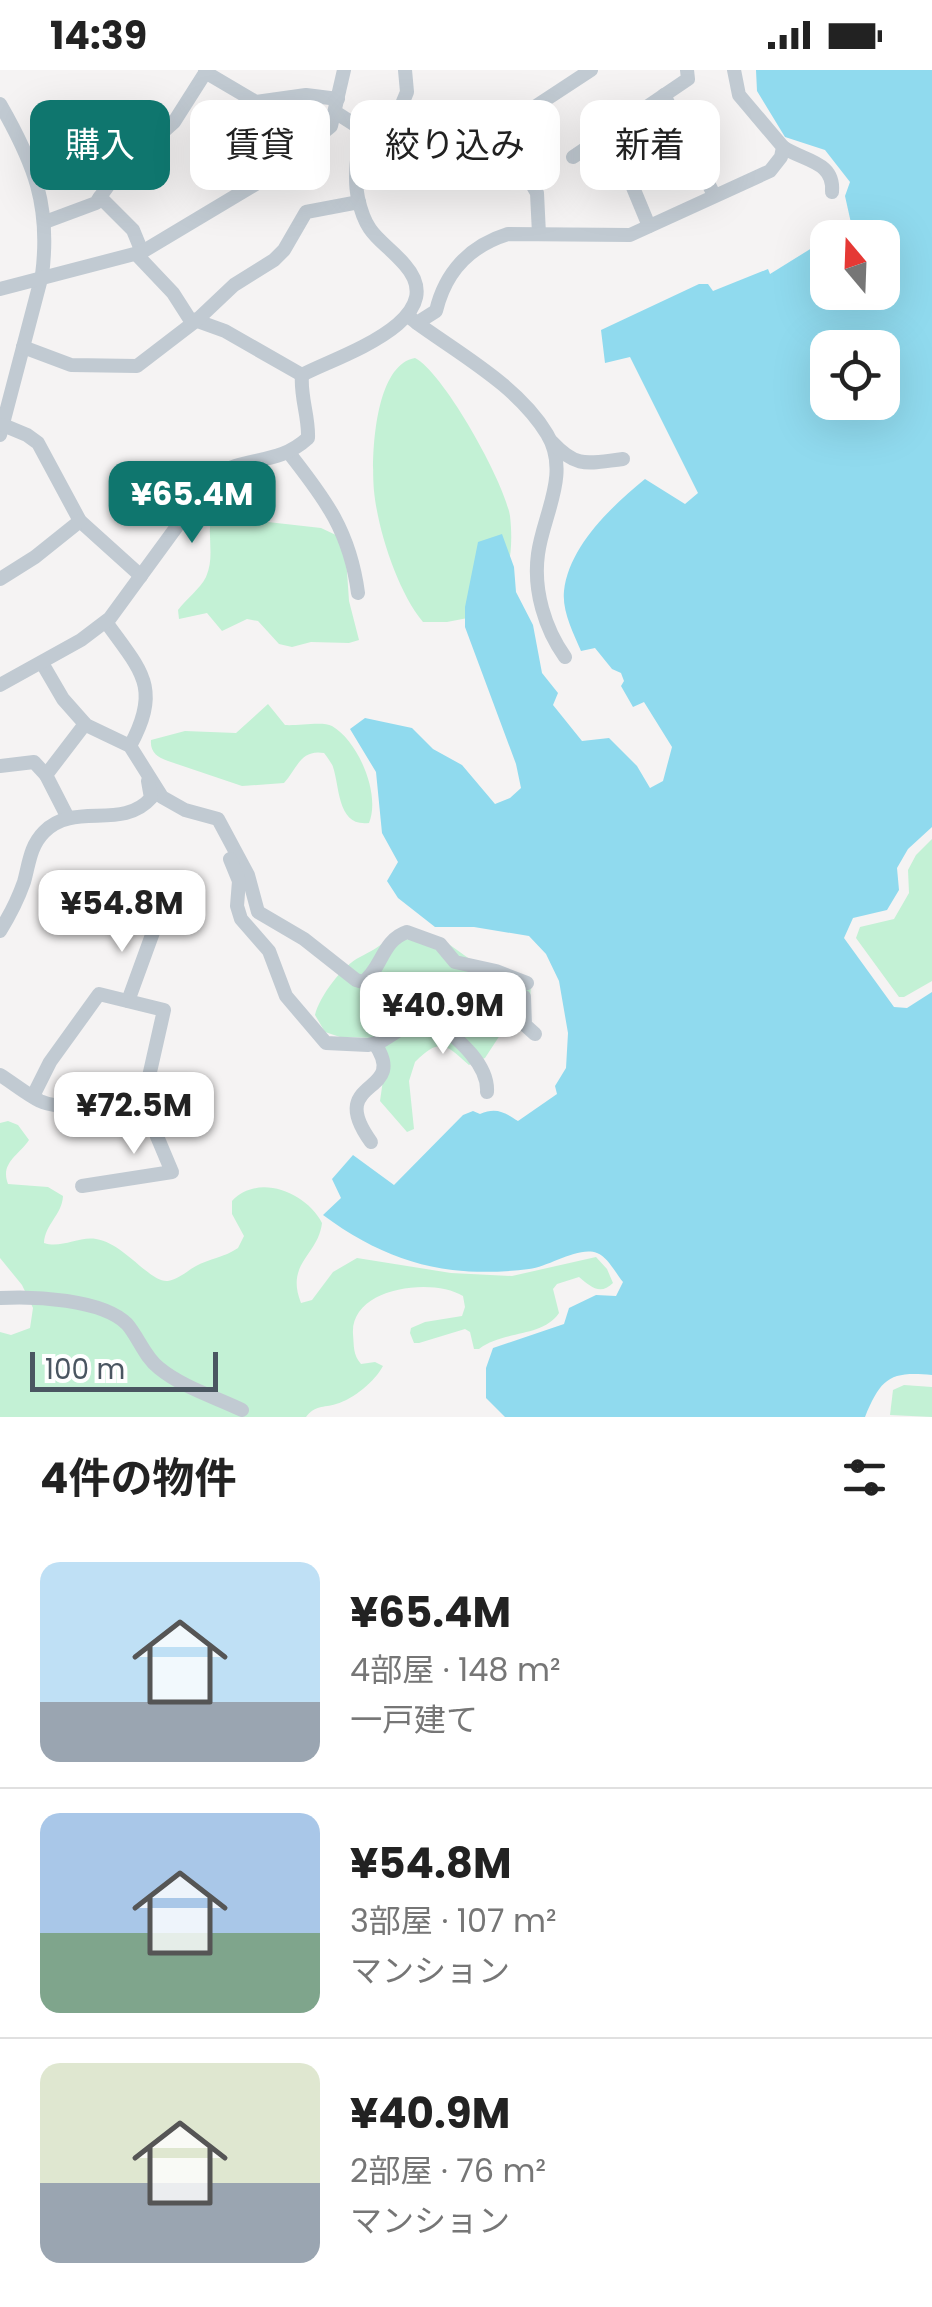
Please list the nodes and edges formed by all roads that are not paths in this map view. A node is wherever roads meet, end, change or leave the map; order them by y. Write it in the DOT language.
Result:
graph roads {
  1 [pos="344,70"];
  2 [pos="405,70"];
  3 [pos="591,70"];
  4 [pos="686,70"];
  5 [pos="734,70"];
  6 [pos="206,71"];
  7 [pos="664,95"];
  8 [pos="406,100"];
  9 [pos="657,100"];
  10 [pos="0,104"];
  11 [pos="336,106"];
  12 [pos="350,119"];
  13 [pos="783,147"];
  14 [pos="580,152"];
  15 [pos="573,157"];
  16 [pos="357,190"];
  17 [pos="634,190"];
  18 [pos="832,192"];
  19 [pos="714,195"];
  20 [pos="100,197"];
  21 [pos="359,202"];
  22 [pos="45,222"];
  23 [pos="649,226"];
  24 [pos="540,234"];
  25 [pos="139,253"];
  26 [pos="42,276"];
  27 [pos="0,289"];
  28 [pos="197,320"];
  29 [pos="413,320"];
  30 [pos="23,347"];
  31 [pos="302,374"];
  32 [pos="1,430"];
  33 [pos="551,442"];
  34 [pos="289,453"];
  35 [pos="622,459"];
  36 [pos="80,521"];
  37 [pos="141,576"];
  38 [pos="0,579"];
  39 [pos="358,593"];
  40 [pos="106,622"];
  41 [pos="565,657"];
  42 [pos="42,663"];
  43 [pos="0,685"];
  44 [pos="85,724"];
  45 [pos="130,746"];
  46 [pos="0,766"];
  47 [pos="147,774"];
  48 [pos="46,775"];
  49 [pos="68,818"];
  50 [pos="226,835"];
  51 [pos="156,924"];
  52 [pos="0,931"];
  53 [pos="528,983"];
  54 [pos="128,1001"];
  55 [pos="427,1013"];
  56 [pos="536,1034"];
  57 [pos="375,1044"];
  58 [pos="0,1075"];
  59 [pos="487,1092"];
  60 [pos="33,1096"];
  61 [pos="143,1103"];
  62 [pos="371,1142"];
  63 [pos="82,1186"];
  64 [pos="0,1298"];
  65 [pos="242,1410"];
  1 -- 11 [label="street"];
  2 -- 8 [label="street"];
  3 -- 24 [label="street"];
  4 -- 7 [label="street"];
  5 -- 13 [label="street"];
  6 -- 11 [label="street"];
  6 -- 20 [label="street"];
  7 -- 9 [label="street"];
  7 -- 19 [label="street"];
  10 -- 22 [label="street"];
  11 -- 12 [label="street"];
  11 -- 25 [label="street"];
  13 -- 18 [label="street"];
  13 -- 19 [label="street"];
  14 -- 15 [label="street"];
  16 -- 21 [label="street"];
  17 -- 23 [label="street"];
  19 -- 23 [label="street"];
  20 -- 22 [label="street"];
  20 -- 25 [label="street"];
  21 -- 28 [label="street"];
  21 -- 29 [label="street"];
  22 -- 26 [label="street"];
  23 -- 24 [label="street"];
  24 -- 29 [label="street"];
  25 -- 26 [label="street"];
  25 -- 28 [label="street"];
  26 -- 27 [label="street"];
  26 -- 30 [label="street"];
  28 -- 30 [label="street"];
  28 -- 31 [label="street"];
  29 -- 31 [label="street"];
  29 -- 33 [label="street"];
  30 -- 32 [label="street"];
  31 -- 34 [label="street"];
  32 -- 36 [label="street"];
  33 -- 35 [label="street"];
  33 -- 41 [label="street"];
  34 -- 37 [label="street"];
  34 -- 39 [label="street"];
  36 -- 37 [label="street"];
  36 -- 38 [label="street"];
  37 -- 40 [label="street"];
  40 -- 42 [label="street"];
  40 -- 45 [label="street"];
  42 -- 43 [label="street"];
  42 -- 44 [label="street"];
  44 -- 45 [label="street"];
  44 -- 48 [label="street"];
  45 -- 47 [label="street"];
  46 -- 48 [label="street"];
  47 -- 49 [label="street"];
  47 -- 50 [label="street"];
  48 -- 49 [label="street"];
  49 -- 52 [label="street"];
  50 -- 53 [label="street"];
  50 -- 57 [label="street"];
  51 -- 54 [label="street"];
  54 -- 60 [label="street"];
  54 -- 61 [label="street"];
  55 -- 56 [label="street"];
  55 -- 57 [label="street"];
  55 -- 59 [label="street"];
  57 -- 62 [label="street"];
  58 -- 60 [label="street"];
  60 -- 61 [label="street"];
  61 -- 63 [label="street"];
  64 -- 65 [label="street"];
}
